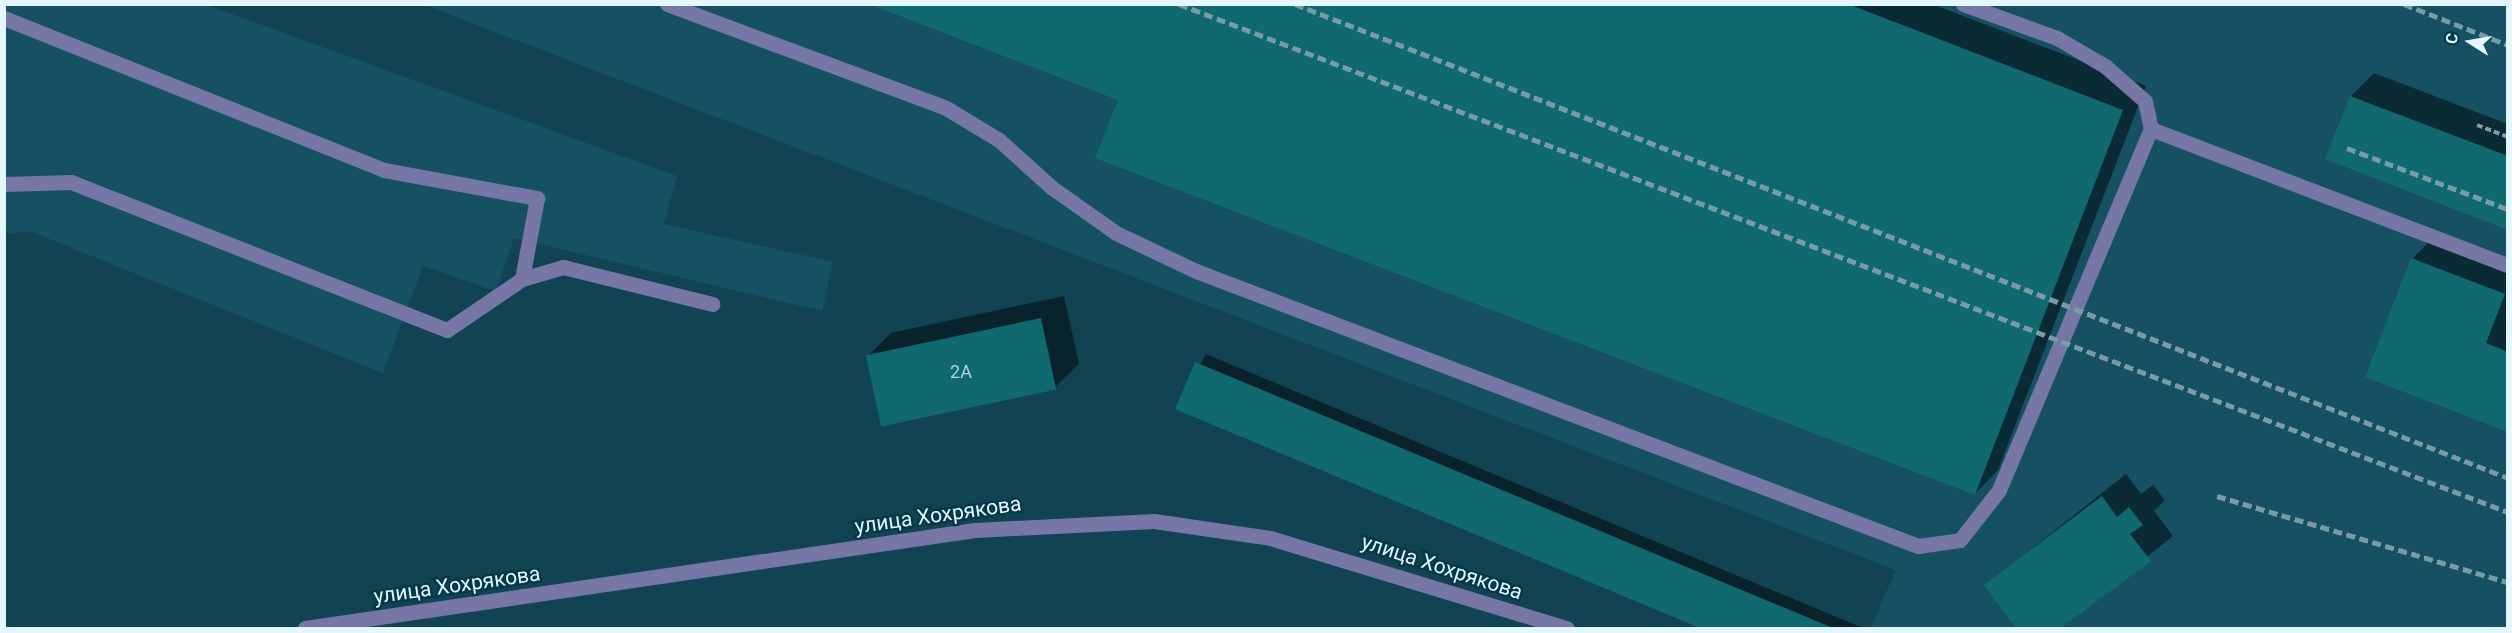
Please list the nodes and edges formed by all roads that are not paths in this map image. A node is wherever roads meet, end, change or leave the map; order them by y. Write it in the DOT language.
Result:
graph roads {
  1 [pos="667,4"];
  2 [pos="1963,4"];
  3 [pos="4,18"];
  4 [pos="2151,129"];
  5 [pos="4,184"];
  6 [pos="2508,266"];
  7 [pos="522,279"];
  8 [pos="712,304"];
  9 [pos="305,628"];
  10 [pos="1568,628"];
  1 -- 4 [label="street"];
  2 -- 4 [label="street"];
  3 -- 7 [label="street"];
  4 -- 6 [label="street"];
  5 -- 7 [label="street"];
  7 -- 8 [label="street"];
  9 -- 10 [label="street, улица Хохрякова"];
}
